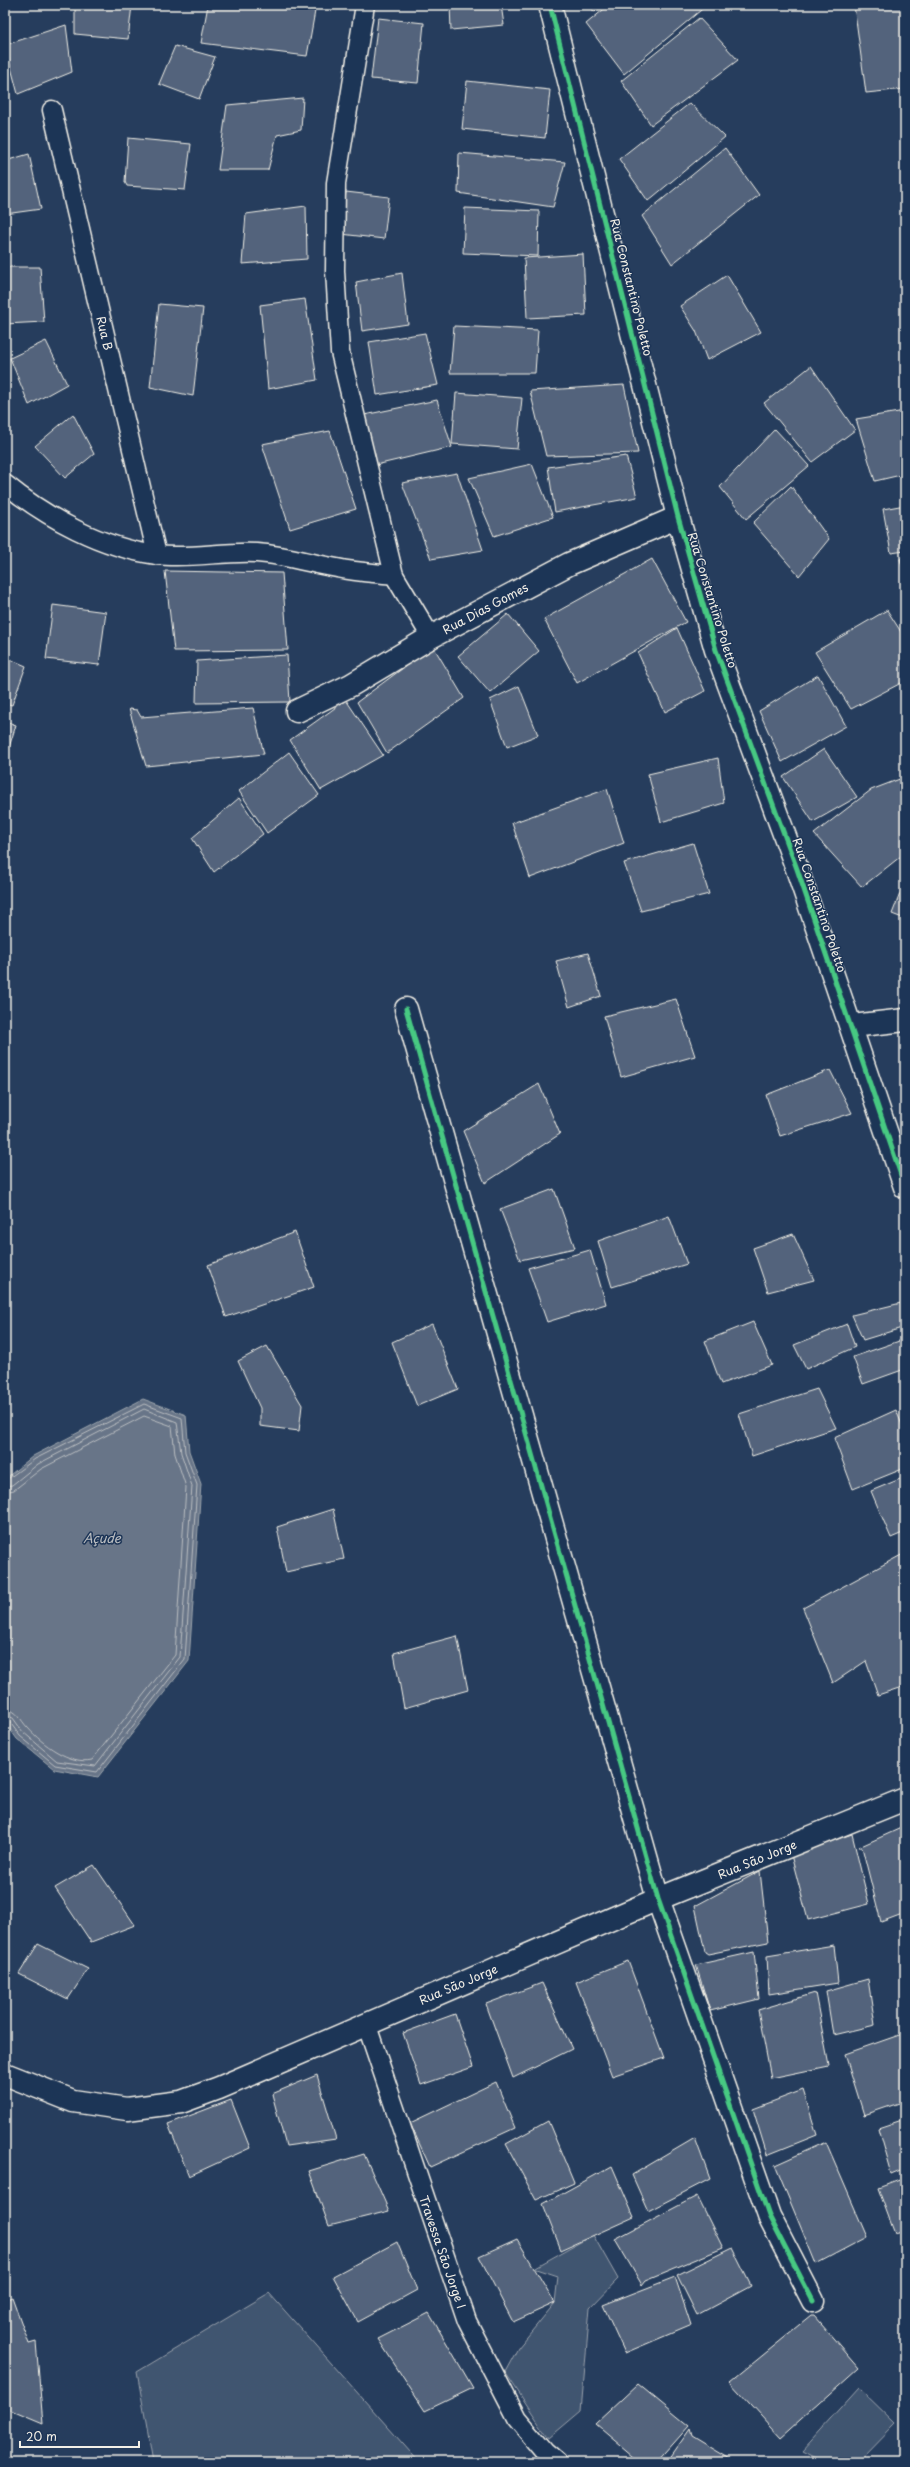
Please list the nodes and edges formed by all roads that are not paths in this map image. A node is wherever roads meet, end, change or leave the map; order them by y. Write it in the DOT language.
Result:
graph roads {
  1 [pos="364,5"];
  2 [pos="550,5"];
  3 [pos="52,110"];
  4 [pos="5,484"];
  5 [pos="678,516"];
  6 [pos="157,555"];
  7 [pos="394,575"];
  8 [pos="431,637"];
  9 [pos="297,711"];
  10 [pos="406,1009"];
  11 [pos="905,1020"];
  12 [pos="852,1026"];
  13 [pos="905,1187"];
  14 [pos="905,1799"];
  15 [pos="658,1900"];
  16 [pos="366,2023"];
  17 [pos="5,2074"];
  18 [pos="813,2301"];
  19 [pos="558,2462"];
  1 -- 7 [label="lane"];
  2 -- 5 [label="street, Rua Constantino Poletto"];
  3 -- 6 [label="lane, Rua B"];
  4 -- 6 [label="lane"];
  5 -- 8 [label="street, Rua Dias Gomes"];
  5 -- 12 [label="street, Rua Constantino Poletto"];
  6 -- 7 [label="lane"];
  7 -- 8 [label="lane"];
  8 -- 9 [label="street, Rua Dias Gomes"];
  10 -- 15 [label="street"];
  11 -- 12 [label="street"];
  12 -- 13 [label="street, Rua Constantino Poletto"];
  14 -- 15 [label="street, Rua São Jorge"];
  15 -- 16 [label="street, Rua São Jorge"];
  15 -- 18 [label="street"];
  16 -- 17 [label="street, Rua São Jorge"];
  16 -- 19 [label="lane, Travessa São Jorge I"];
}
